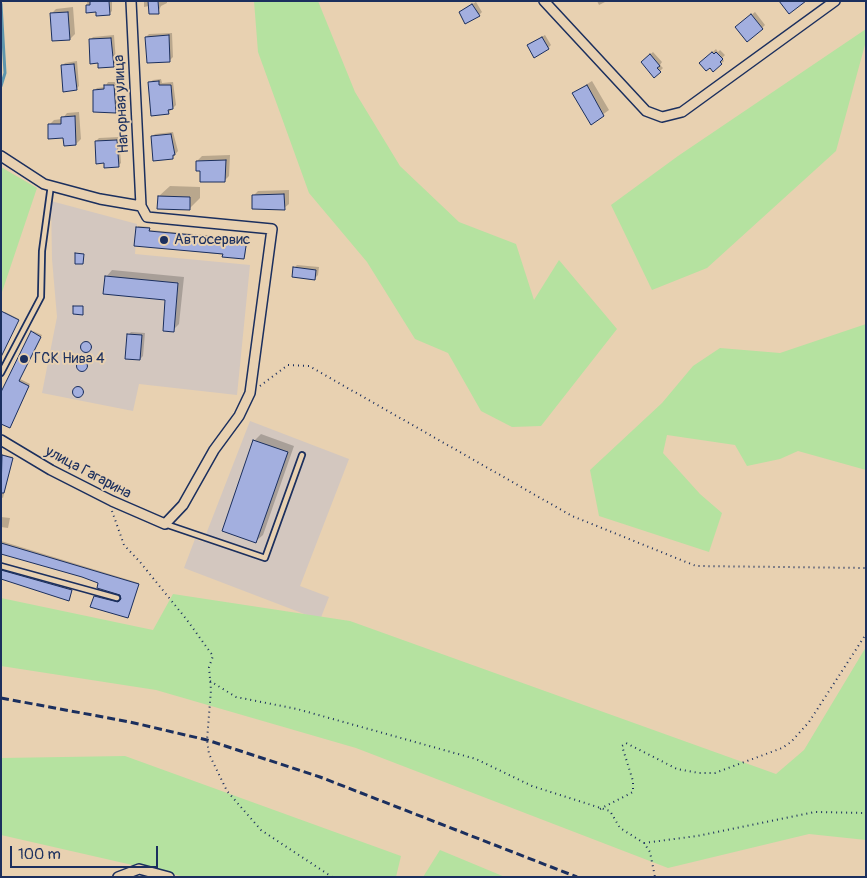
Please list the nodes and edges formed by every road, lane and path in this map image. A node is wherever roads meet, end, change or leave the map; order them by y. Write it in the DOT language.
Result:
graph roads {
  1 [pos="131,1"];
  2 [pos="544,1"];
  3 [pos="835,1"];
  4 [pos="1,156"];
  5 [pos="51,185"];
  6 [pos="140,206"];
  7 [pos="1,373"];
  8 [pos="250,393"];
  9 [pos="1,440"];
  10 [pos="302,455"];
  11 [pos="112,501"];
  12 [pos="165,524"];
  13 [pos="1,566"];
  14 [pos="866,568"];
  15 [pos="117,598"];
  16 [pos="866,634"];
  17 [pos="210,681"];
  18 [pos="600,808"];
  19 [pos="866,813"];
  20 [pos="644,843"];
  21 [pos="118,877"];
  22 [pos="169,877"];
  23 [pos="332,877"];
  24 [pos="655,877"];
  1 -- 6 [label="street, Нагорная улица"];
  2 -- 3 [label="street"];
  4 -- 5 [label="street"];
  5 -- 6 [label="street"];
  5 -- 7 [label="lane"];
  6 -- 8 [label="street"];
  8 -- 12 [label="street"];
  8 -- 14 [label="path"];
  9 -- 11 [label="street, улица Гагарина"];
  10 -- 12 [label="lane"];
  11 -- 12 [label="street, улица Гагарина"];
  11 -- 17 [label="path"];
  13 -- 15 [label="lane"];
  16 -- 18 [label="path"];
  17 -- 18 [label="path"];
  17 -- 23 [label="path"];
  18 -- 20 [label="path"];
  19 -- 20 [label="path"];
  20 -- 24 [label="path"];
  21 -- 22 [label="street"];
}
